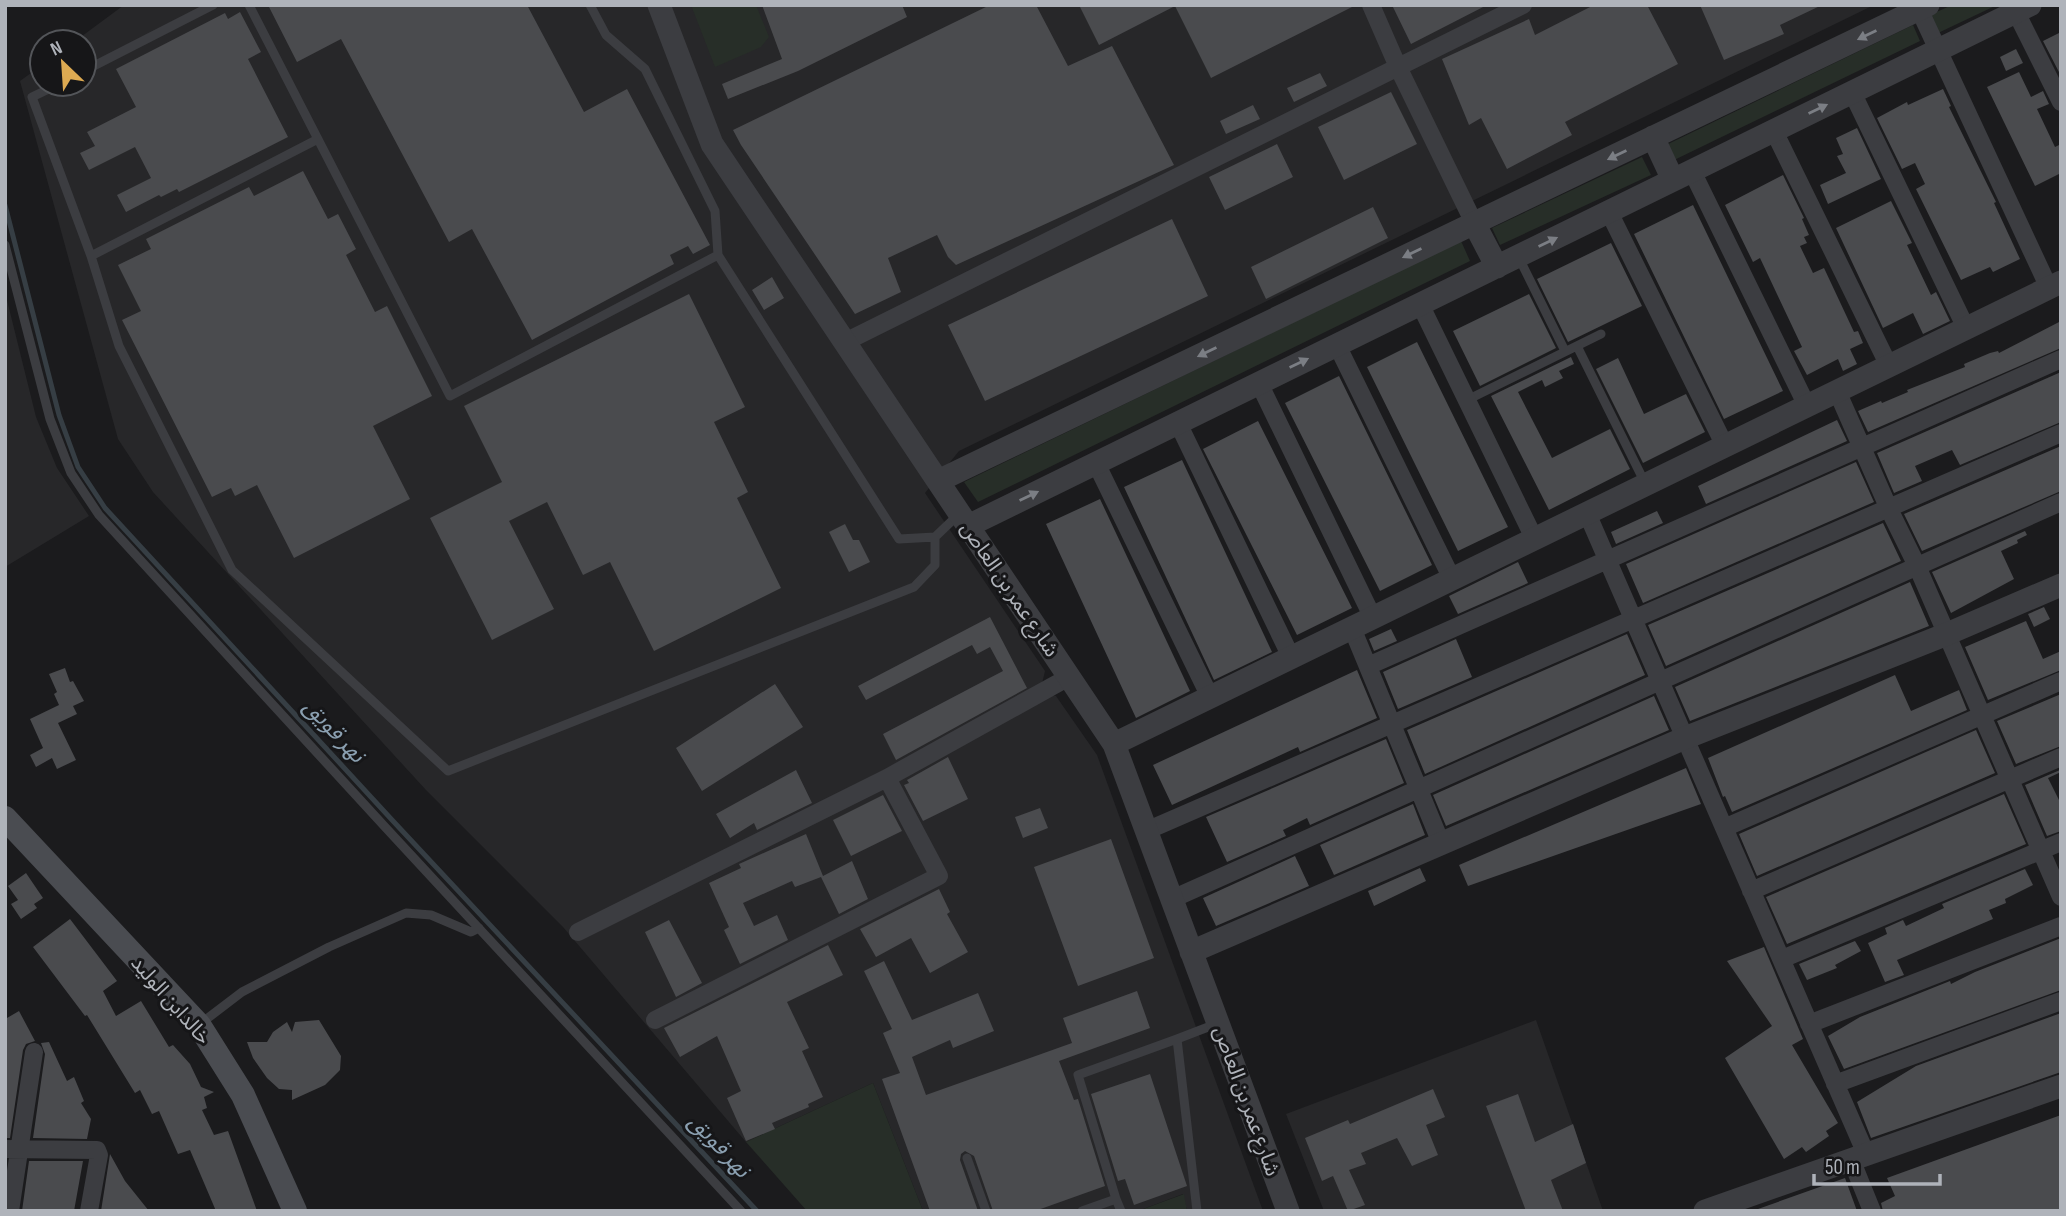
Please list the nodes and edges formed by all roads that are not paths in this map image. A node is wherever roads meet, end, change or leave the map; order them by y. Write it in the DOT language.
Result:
graph roads {
  1 [pos="213,5"];
  2 [pos="248,5"];
  3 [pos="590,5"];
  4 [pos="659,5"];
  5 [pos="1371,5"];
  6 [pos="1522,5"];
  7 [pos="1924,7"];
  8 [pos="2023,8"];
  9 [pos="1938,50"];
  10 [pos="98,64"];
  11 [pos="1398,67"];
  12 [pos="1852,92"];
  13 [pos="32,98"];
  14 [pos="2061,102"];
  15 [pos="1774,131"];
  16 [pos="1653,138"];
  17 [pos="318,139"];
  18 [pos="1682,176"];
  19 [pos="1609,212"];
  20 [pos="1474,223"];
  21 [pos="5,244"];
  22 [pos="718,254"];
  23 [pos="91,256"];
  24 [pos="1518,256"];
  25 [pos="1497,267"];
  26 [pos="2055,285"];
  27 [pos="1420,304"];
  28 [pos="1966,328"];
  29 [pos="1601,334"];
  30 [pos="845,342"];
  31 [pos="1337,345"];
  32 [pos="1577,346"];
  33 [pos="1565,351"];
  34 [pos="2061,359"];
  35 [pos="1889,366"];
  36 [pos="1259,383"];
  37 [pos="1837,391"];
  38 [pos="1467,400"];
  39 [pos="1807,406"];
  40 [pos="1178,423"];
  41 [pos="2061,433"];
  42 [pos="1725,446"];
  43 [pos="1862,448"];
  44 [pos="1096,463"];
  45 [pos="938,481"];
  46 [pos="1646,484"];
  47 [pos="2061,502"];
  48 [pos="1889,509"];
  49 [pos="1587,513"];
  50 [pos="964,520"];
  51 [pos="935,537"];
  52 [pos="1534,538"];
  53 [pos="1607,561"];
  54 [pos="1917,566"];
  55 [pos="1452,579"];
  56 [pos="2061,585"];
  57 [pos="1373,618"];
  58 [pos="1632,618"];
  59 [pos="1352,628"];
  60 [pos="1947,634"];
  61 [pos="1291,657"];
  62 [pos="1368,666"];
  63 [pos="1069,677"];
  64 [pos="1660,681"];
  65 [pos="2061,681"];
  66 [pos="1210,697"];
  67 [pos="1982,717"];
  68 [pos="1392,724"];
  69 [pos="1685,738"];
  70 [pos="1114,744"];
  71 [pos="2061,757"];
  72 [pos="887,778"];
  73 [pos="2010,780"];
  74 [pos="1419,789"];
  75 [pos="5,818"];
  76 [pos="1724,828"];
  77 [pos="1146,831"];
  78 [pos="2061,842"];
  79 [pos="1441,843"];
  80 [pos="2040,851"];
  81 [pos="1751,891"];
  82 [pos="2061,897"];
  83 [pos="1172,899"];
  84 [pos="2061,926"];
  85 [pos="479,929"];
  86 [pos="578,932"];
  87 [pos="1192,951"];
  88 [pos="1782,959"];
  89 [pos="2061,1001"];
  90 [pos="655,1020"];
  91 [pos="1218,1023"];
  92 [pos="1809,1024"];
  93 [pos="199,1025"];
  94 [pos="1177,1039"];
  95 [pos="34,1052"];
  96 [pos="1835,1084"];
  97 [pos="2061,1086"];
  98 [pos="13,1149"];
  99 [pos="1858,1156"];
  100 [pos="967,1158"];
  101 [pos="1116,1199"];
  102 [pos="9,1211"];
  103 [pos="89,1211"];
  104 [pos="295,1211"];
  105 [pos="741,1211"];
  106 [pos="986,1211"];
  107 [pos="1083,1211"];
  108 [pos="1121,1211"];
  109 [pos="1197,1211"];
  110 [pos="1288,1211"];
  111 [pos="1705,1211"];
  112 [pos="1872,1211"];
  1 -- 10 [label="lane"];
  2 -- 17 [label="lane"];
  3 -- 22 [label="lane"];
  4 -- 30 [label="street, شارع عمر بن العاص"];
  5 -- 11 [label="street"];
  6 -- 11 [label="street"];
  7 -- 9 [label="street"];
  7 -- 16 [label="street, one-way"];
  8 -- 9 [label="street"];
  8 -- 14 [label="street"];
  9 -- 12 [label="street"];
  9 -- 26 [label="street"];
  11 -- 20 [label="street"];
  11 -- 30 [label="street"];
  15 -- 12 [label="street, one-way"];
  12 -- 28 [label="street"];
  13 -- 23 [label="lane"];
  15 -- 18 [label="street"];
  15 -- 35 [label="street"];
  16 -- 18 [label="street"];
  16 -- 20 [label="street, one-way"];
  17 -- 22 [label="lane"];
  17 -- 23 [label="lane"];
  18 -- 19 [label="street"];
  18 -- 39 [label="street"];
  24 -- 19 [label="street, one-way"];
  19 -- 42 [label="street"];
  20 -- 25 [label="street"];
  20 -- 45 [label="street, one-way"];
  21 -- 85 [label="lane"];
  22 -- 51 [label="lane"];
  23 -- 51 [label="lane"];
  24 -- 25 [label="street"];
  24 -- 33 [label="lane"];
  25 -- 27 [label="street"];
  26 -- 28 [label="street"];
  27 -- 31 [label="street"];
  27 -- 38 [label="street"];
  28 -- 35 [label="street"];
  29 -- 32 [label="lane"];
  30 -- 45 [label="street, شارع عمر بن العاص"];
  36 -- 31 [label="street, one-way"];
  31 -- 55 [label="street"];
  32 -- 33 [label="lane"];
  32 -- 46 [label="lane"];
  33 -- 38 [label="lane"];
  34 -- 43 [label="street"];
  35 -- 37 [label="street"];
  36 -- 40 [label="street"];
  36 -- 57 [label="street"];
  37 -- 39 [label="street"];
  37 -- 43 [label="street"];
  38 -- 52 [label="street"];
  39 -- 42 [label="street"];
  40 -- 44 [label="street"];
  40 -- 61 [label="street"];
  41 -- 48 [label="street"];
  42 -- 46 [label="street"];
  43 -- 48 [label="street"];
  43 -- 53 [label="street"];
  50 -- 44 [label="street, one-way"];
  44 -- 66 [label="street"];
  45 -- 50 [label="street, شارع عمر بن العاص"];
  46 -- 49 [label="street"];
  47 -- 54 [label="street"];
  48 -- 54 [label="street"];
  48 -- 58 [label="street"];
  49 -- 52 [label="street"];
  49 -- 53 [label="street"];
  50 -- 51 [label="lane"];
  50 -- 63 [label="street, شارع عمر بن العاص"];
  52 -- 55 [label="street"];
  53 -- 58 [label="street"];
  53 -- 62 [label="street"];
  54 -- 60 [label="street"];
  54 -- 64 [label="street"];
  55 -- 57 [label="street"];
  56 -- 60 [label="street"];
  57 -- 59 [label="street"];
  58 -- 64 [label="street"];
  58 -- 68 [label="street"];
  59 -- 61 [label="street"];
  59 -- 62 [label="street"];
  60 -- 67 [label="street"];
  60 -- 69 [label="street"];
  61 -- 66 [label="street"];
  62 -- 68 [label="street"];
  63 -- 70 [label="street, شارع عمر بن العاص"];
  63 -- 72 [label="street"];
  64 -- 69 [label="street"];
  64 -- 74 [label="street"];
  65 -- 67 [label="street"];
  66 -- 70 [label="street"];
  67 -- 73 [label="street"];
  67 -- 76 [label="street"];
  68 -- 74 [label="street"];
  68 -- 77 [label="street"];
  69 -- 76 [label="street"];
  69 -- 79 [label="street"];
  70 -- 77 [label="street, شارع عمر بن العاص"];
  71 -- 73 [label="street"];
  72 -- 86 [label="street"];
  72 -- 90 [label="street"];
  73 -- 80 [label="street"];
  73 -- 81 [label="street"];
  74 -- 79 [label="street"];
  74 -- 83 [label="street"];
  75 -- 93 [label="main road, خالدابن الوليد"];
  76 -- 81 [label="street"];
  77 -- 83 [label="street, شارع عمر بن العاص"];
  78 -- 80 [label="street"];
  79 -- 87 [label="street"];
  80 -- 82 [label="street"];
  80 -- 88 [label="street"];
  81 -- 88 [label="street"];
  83 -- 87 [label="street, شارع عمر بن العاص"];
  84 -- 92 [label="street"];
  85 -- 93 [label="lane"];
  85 -- 105 [label="lane"];
  87 -- 91 [label="street, شارع عمر بن العاص"];
  88 -- 92 [label="street"];
  89 -- 96 [label="street"];
  91 -- 94 [label="lane"];
  91 -- 110 [label="street, شارع عمر بن العاص"];
  92 -- 96 [label="street"];
  93 -- 104 [label="main road, خالدابن الوليد"];
  94 -- 101 [label="lane"];
  94 -- 109 [label="lane"];
  95 -- 98 [label="street"];
  96 -- 99 [label="street"];
  97 -- 99 [label="street"];
  98 -- 102 [label="street"];
  98 -- 103 [label="street"];
  99 -- 111 [label="street"];
  99 -- 112 [label="street"];
  100 -- 106 [label="lane"];
  101 -- 107 [label="lane"];
  101 -- 108 [label="lane"];
}
